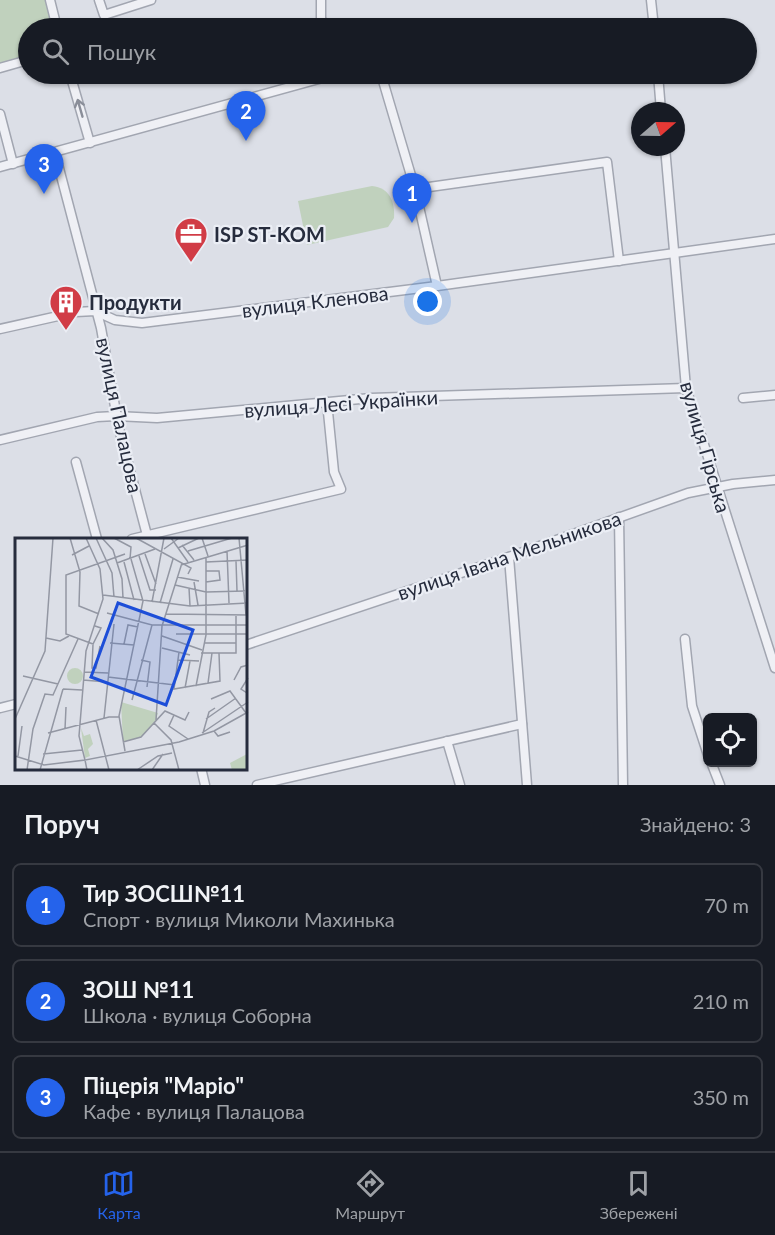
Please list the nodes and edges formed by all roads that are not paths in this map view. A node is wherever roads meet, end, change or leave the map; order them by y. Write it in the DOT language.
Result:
graph roads {
  1 [pos="50,0"];
  2 [pos="99,0"];
  3 [pos="151,0"];
  4 [pos="321,0"];
  5 [pos="651,0"];
  6 [pos="54,18"];
  7 [pos="321,18"];
  8 [pos="653,18"];
  9 [pos="18,63"];
  10 [pos="0,68"];
  11 [pos="73,84"];
  12 [pos="301,84"];
  13 [pos="384,84"];
  14 [pos="659,84"];
  15 [pos="661,102"];
  16 [pos="0,114"];
  17 [pos="90,143"];
  18 [pos="55,153"];
  19 [pos="666,156"];
  20 [pos="13,164"];
  21 [pos="0,167"];
  22 [pos="415,189"];
  23 [pos="775,239"];
  24 [pos="674,253"];
  25 [pos="619,261"];
  26 [pos="437,286"];
  27 [pos="95,311"];
  28 [pos="0,329"];
  29 [pos="686,388"];
  30 [pos="775,395"];
  31 [pos="743,398"];
  32 [pos="327,402"];
  33 [pos="116,416"];
  34 [pos="0,440"];
  35 [pos="76,462"];
  36 [pos="775,480"];
  37 [pos="716,487"];
  38 [pos="619,517"];
  39 [pos="148,537"];
  40 [pos="97,538"];
  41 [pos="508,557"];
  42 [pos="685,639"];
  43 [pos="248,644"];
  44 [pos="775,668"];
  45 [pos="15,704"];
  46 [pos="0,708"];
  47 [pos="522,724"];
  48 [pos="703,740"];
  49 [pos="447,741"];
  50 [pos="713,767"];
  51 [pos="201,770"];
  52 [pos="205,785"];
  53 [pos="257,785"];
  54 [pos="460,785"];
  55 [pos="527,785"];
  56 [pos="622,785"];
  57 [pos="720,785"];
  1 -- 6 [label="street"];
  2 -- 3 [label="street"];
  4 -- 7 [label="street"];
  5 -- 8 [label="street"];
  9 -- 10 [label="street"];
  17 -- 11 [label="street, one-way"];
  12 -- 17 [label="street"];
  13 -- 22 [label="street"];
  14 -- 15 [label="street"];
  16 -- 20 [label="street"];
  17 -- 18 [label="street"];
  18 -- 20 [label="street"];
  18 -- 27 [label="street, вулиця Палацова"];
  19 -- 24 [label="street, вулиця Гірська"];
  20 -- 21 [label="street"];
  22 -- 25 [label="street"];
  22 -- 26 [label="street"];
  23 -- 24 [label="street, вулиця Кленова"];
  24 -- 25 [label="street, вулиця Кленова"];
  24 -- 29 [label="street, вулиця Гірська"];
  25 -- 26 [label="street, вулиця Кленова"];
  26 -- 27 [label="street, вулиця Кленова"];
  27 -- 28 [label="street, вулиця Кленова"];
  27 -- 33 [label="street, вулиця Палацова"];
  29 -- 32 [label="street, вулиця Лесі Українки"];
  29 -- 37 [label="street, вулиця Гірська"];
  30 -- 31 [label="street"];
  32 -- 33 [label="street, вулиця Лесі Українки"];
  32 -- 39 [label="street"];
  33 -- 34 [label="street, вулиця Лесі Українки"];
  33 -- 39 [label="street, вулиця Палацова"];
  35 -- 40 [label="street"];
  36 -- 37 [label="street, вулиця Івана Мельникова"];
  37 -- 38 [label="street, вулиця Івана Мельникова"];
  37 -- 44 [label="street, вулиця Гірська"];
  38 -- 41 [label="street, вулиця Івана Мельникова"];
  38 -- 56 [label="street"];
  41 -- 43 [label="street, вулиця Івана Мельникова"];
  41 -- 47 [label="street"];
  42 -- 48 [label="street"];
  45 -- 46 [label="street"];
  47 -- 49 [label="street"];
  47 -- 55 [label="street"];
  49 -- 53 [label="street"];
  49 -- 54 [label="street"];
  50 -- 57 [label="street"];
  51 -- 52 [label="street"];
}
